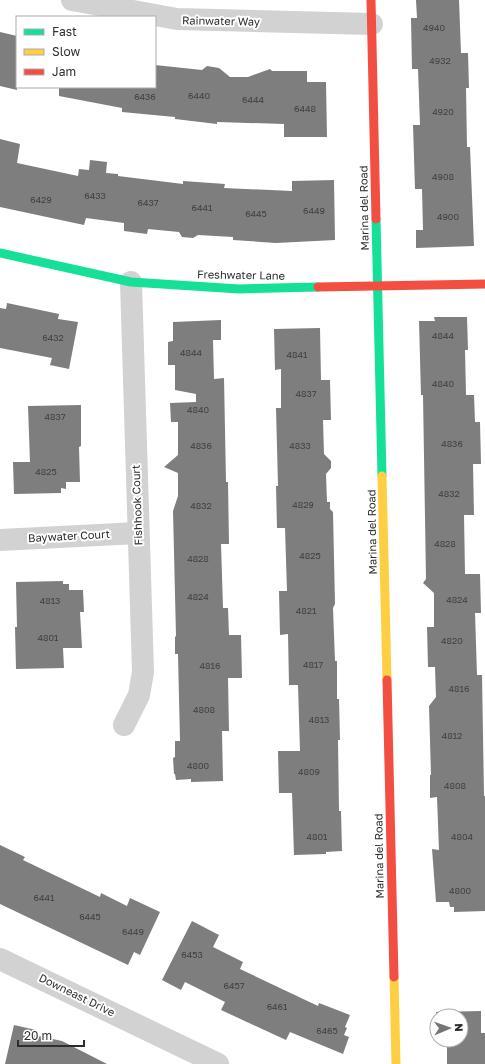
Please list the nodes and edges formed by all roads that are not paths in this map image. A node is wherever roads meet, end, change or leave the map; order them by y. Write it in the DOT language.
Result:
graph roads {
  1 [pos="72,0"];
  2 [pos="372,0"];
  3 [pos="372,24"];
  4 [pos="0,253"];
  5 [pos="131,282"];
  6 [pos="485,284"];
  7 [pos="378,287"];
  8 [pos="138,533"];
  9 [pos="0,540"];
  10 [pos="124,725"];
  11 [pos="0,959"];
  12 [pos="218,1064"];
  13 [pos="396,1064"];
  1 -- 3 [label="street, Rainwater Way"];
  2 -- 3 [label="street, Marina del Road"];
  3 -- 7 [label="street, Marina del Road"];
  4 -- 5 [label="street, Freshwater Lane"];
  5 -- 7 [label="street, Freshwater Lane"];
  5 -- 8 [label="street, Fishhook Court"];
  6 -- 7 [label="street, Freshwater Lane"];
  7 -- 13 [label="street, Marina del Road"];
  8 -- 9 [label="street, Baywater Court"];
  8 -- 10 [label="street, Fishhook Court"];
  11 -- 12 [label="street, Downeast Drive"];
}
